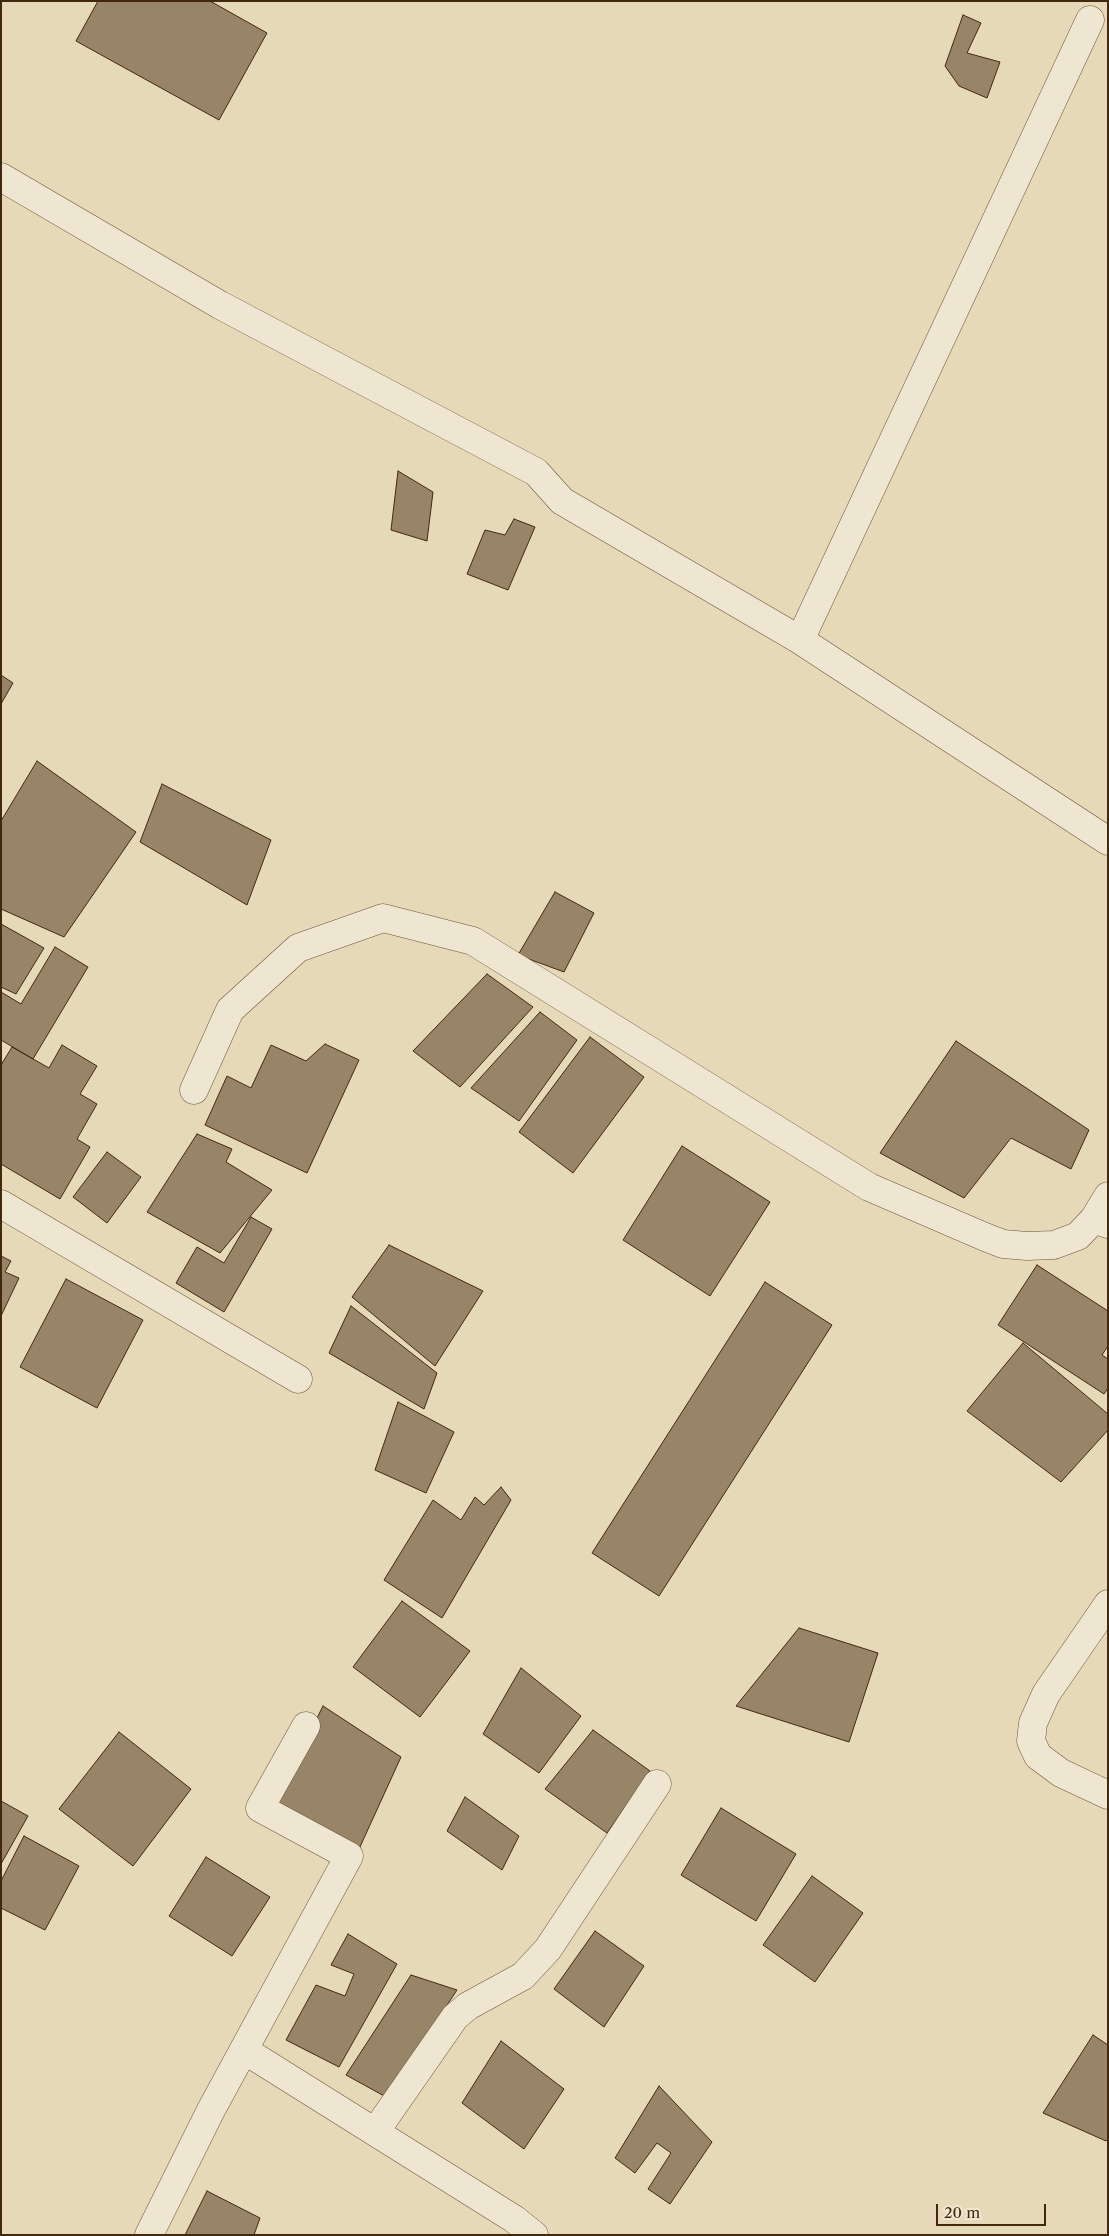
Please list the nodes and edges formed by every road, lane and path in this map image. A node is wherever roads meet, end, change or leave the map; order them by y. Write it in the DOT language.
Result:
graph roads {
  1 [pos="1090,20"];
  2 [pos="1,177"];
  3 [pos="800,640"];
  4 [pos="1108,840"];
  5 [pos="194,1090"];
  6 [pos="1108,1196"];
  7 [pos="1,1204"];
  8 [pos="1101,1222"];
  9 [pos="298,1379"];
  10 [pos="1108,1604"];
  11 [pos="306,1726"];
  12 [pos="657,1784"];
  13 [pos="1108,1795"];
  14 [pos="244,2050"];
  15 [pos="375,2132"];
  16 [pos="149,2235"];
  17 [pos="534,2235"];
  1 -- 3 [label="street"];
  2 -- 3 [label="street"];
  3 -- 4 [label="street"];
  5 -- 8 [label="street"];
  6 -- 8 [label="street"];
  7 -- 9 [label="street"];
  10 -- 13 [label="street"];
  11 -- 14 [label="street"];
  12 -- 15 [label="street"];
  14 -- 15 [label="street"];
  14 -- 16 [label="street"];
  15 -- 17 [label="street"];
}
